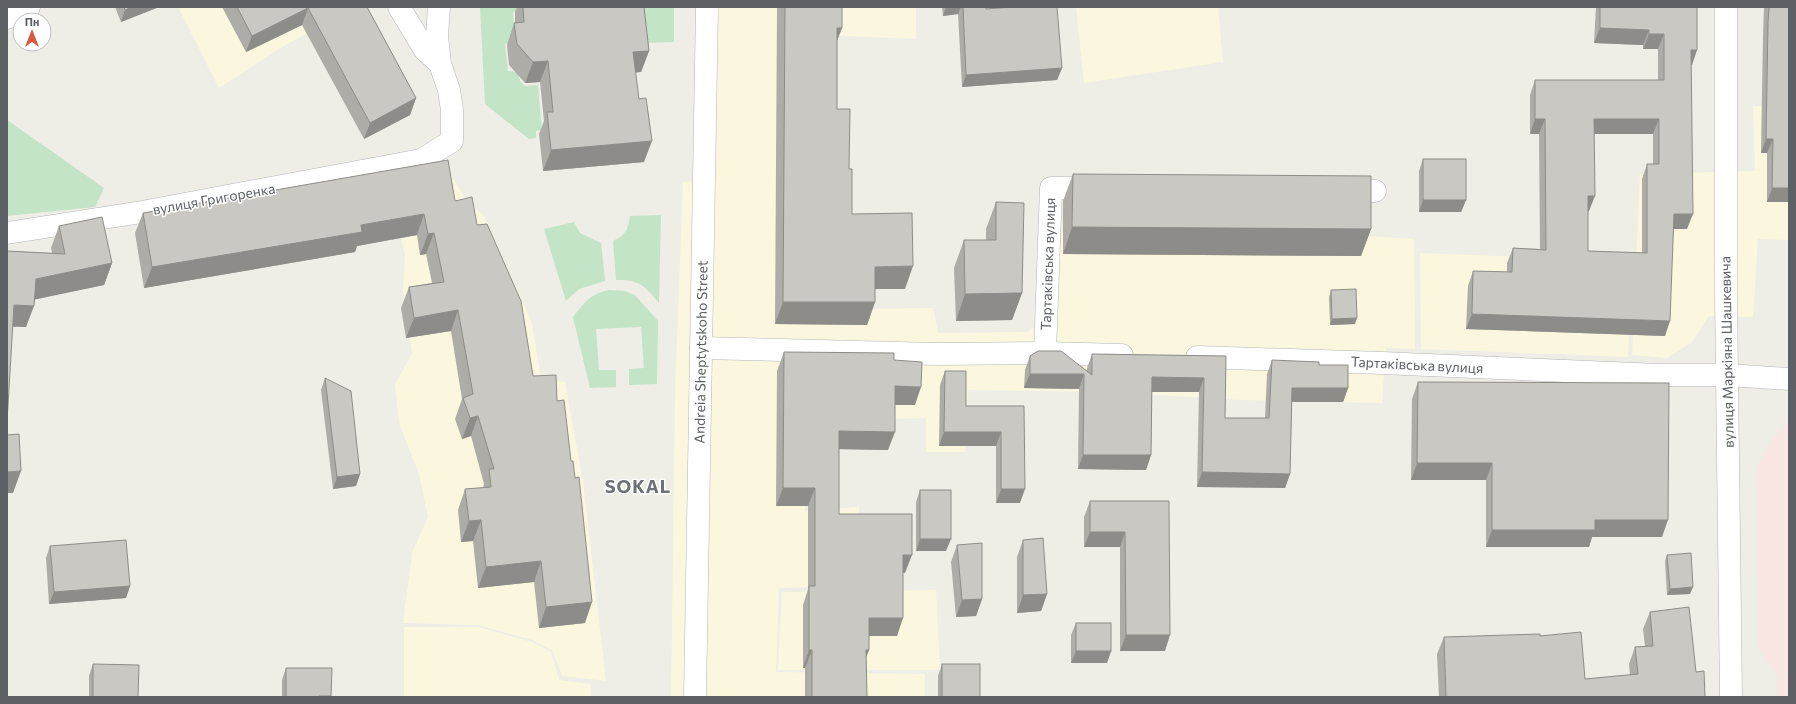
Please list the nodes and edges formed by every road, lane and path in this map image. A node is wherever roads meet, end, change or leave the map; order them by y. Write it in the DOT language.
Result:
graph roads {
  1 [pos="29,7"];
  2 [pos="399,7"];
  3 [pos="439,7"];
  4 [pos="707,7"];
  5 [pos="1726,7"];
  6 [pos="7,18"];
  7 [pos="440,64"];
  8 [pos="1122,188"];
  9 [pos="1320,190"];
  10 [pos="1375,191"];
  11 [pos="7,233"];
  12 [pos="701,348"];
  13 [pos="1045,353"];
  14 [pos="1146,356"];
  15 [pos="1177,357"];
  16 [pos="1728,375"];
  17 [pos="1789,379"];
  18 [pos="695,697"];
  19 [pos="1731,697"];
  1 -- 6 [label="street"];
  2 -- 7 [label="street"];
  3 -- 7 [label="street"];
  4 -- 12 [label="street, Andreia Sheptytskoho Street"];
  5 -- 16 [label="street, вулиця Маркіяна Шашкевича"];
  7 -- 11 [label="street, вулиця Григоренка"];
  8 -- 13 [label="street, Тартаківська вулиця"];
  9 -- 10 [label="street"];
  12 -- 13 [label="street"];
  12 -- 18 [label="street, Andreia Sheptytskoho Street"];
  13 -- 14 [label="street"];
  15 -- 16 [label="street, Тартаківська вулиця"];
  16 -- 17 [label="street, Тартаківська вулиця"];
  16 -- 19 [label="street, вулиця Маркіяна Шашкевича"];
}
